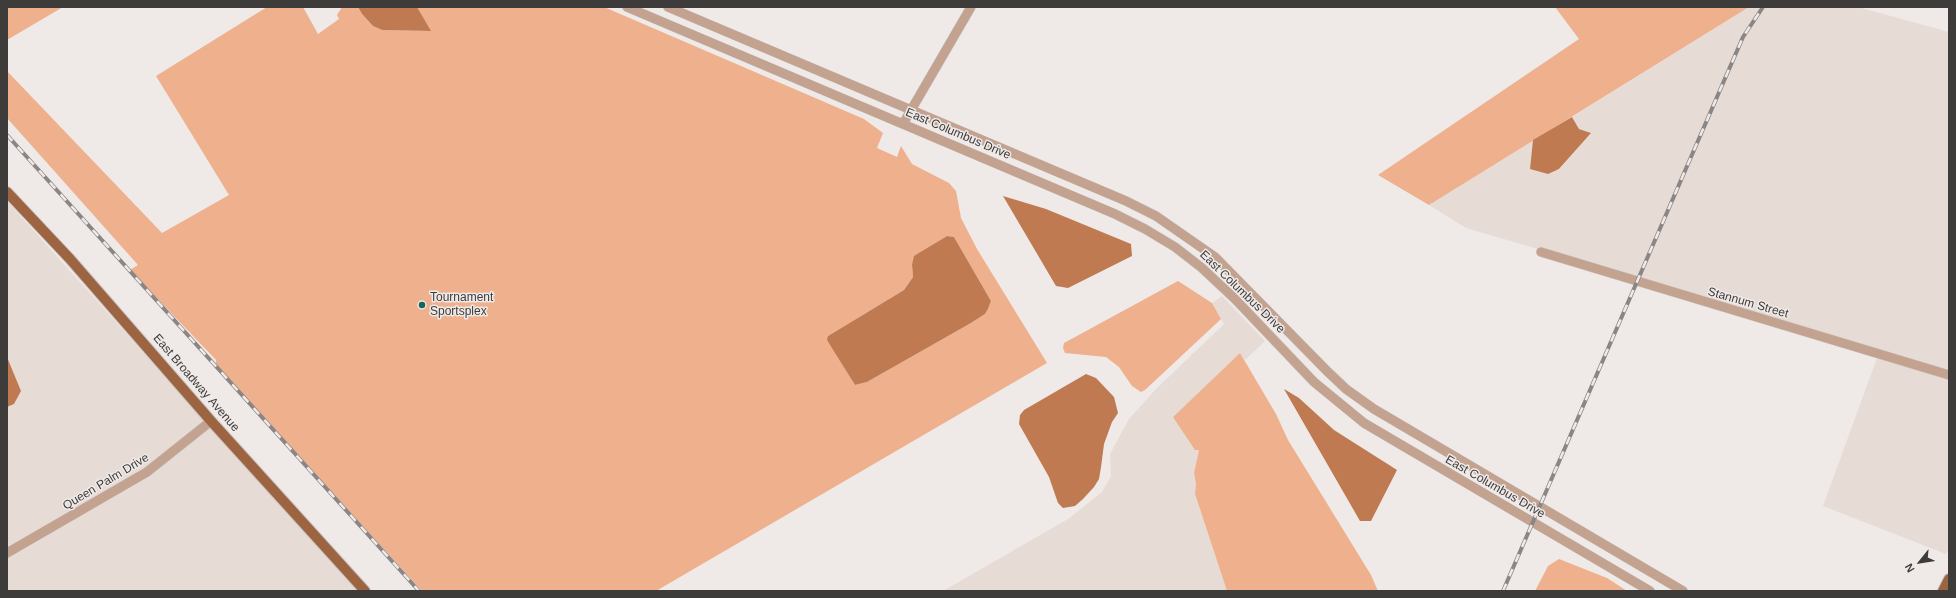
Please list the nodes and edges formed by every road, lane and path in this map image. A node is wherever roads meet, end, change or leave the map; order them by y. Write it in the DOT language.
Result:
graph roads {
  1 [pos="627,7"];
  2 [pos="668,7"];
  3 [pos="971,7"];
  4 [pos="911,110"];
  5 [pos="903,124"];
  6 [pos="7,192"];
  7 [pos="1541,252"];
  8 [pos="1261,302"];
  9 [pos="1249,314"];
  10 [pos="1949,375"];
  11 [pos="211,421"];
  12 [pos="7,554"];
  13 [pos="1949,578"];
  14 [pos="365,591"];
  15 [pos="1650,591"];
  16 [pos="1682,591"];
  17 [pos="1943,591"];
  1 -- 5 [label="street, East Columbus Drive"];
  2 -- 4 [label="street, East Columbus Drive"];
  3 -- 4 [label="street"];
  4 -- 5 [label="street"];
  4 -- 8 [label="street, East Columbus Drive"];
  5 -- 9 [label="street, East Columbus Drive"];
  6 -- 11 [label="main road, East Broadway Avenue"];
  7 -- 10 [label="street, Stannum Street"];
  8 -- 9 [label="street"];
  8 -- 16 [label="street, East Columbus Drive"];
  9 -- 15 [label="street, East Columbus Drive"];
  11 -- 12 [label="street, Queen Palm Drive"];
  11 -- 14 [label="main road, East Broadway Avenue"];
  13 -- 17 [label="main road"];
}
